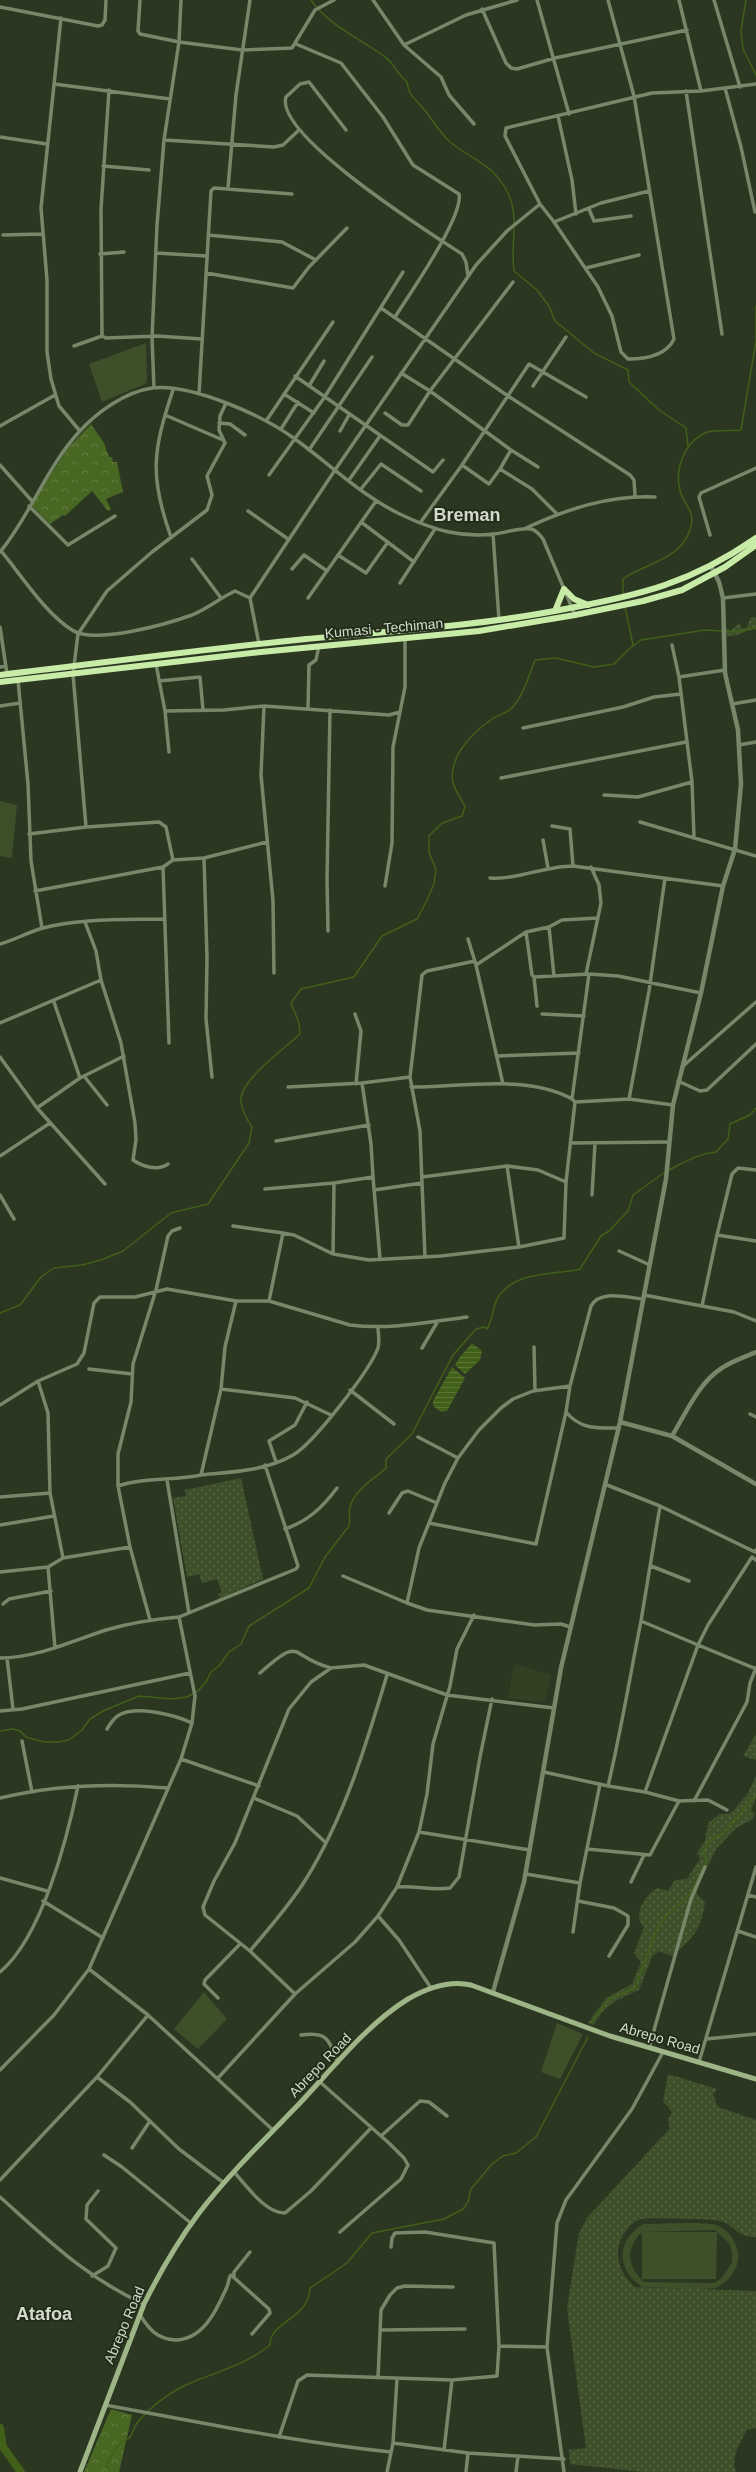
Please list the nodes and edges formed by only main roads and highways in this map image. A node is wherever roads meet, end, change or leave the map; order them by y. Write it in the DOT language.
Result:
graph roads {
  1 [pos="756,538"];
  2 [pos="756,545"];
  3 [pos="745,549"];
  4 [pos="588,605"];
  5 [pos="554,611"];
  6 [pos="0,675"];
  7 [pos="0,682"];
  8 [pos="756,2079"];
  9 [pos="80,2472"];
  1 -- 3 [label="highway"];
  2 -- 3 [label="highway, Kumasi - Techiman"];
  3 -- 4 [label="highway"];
  3 -- 7 [label="highway, Kumasi - Techiman"];
  4 -- 5 [label="highway"];
  4 -- 5 [label="highway"];
  5 -- 6 [label="highway"];
  8 -- 9 [label="main road, Abrepo Road"];
}
